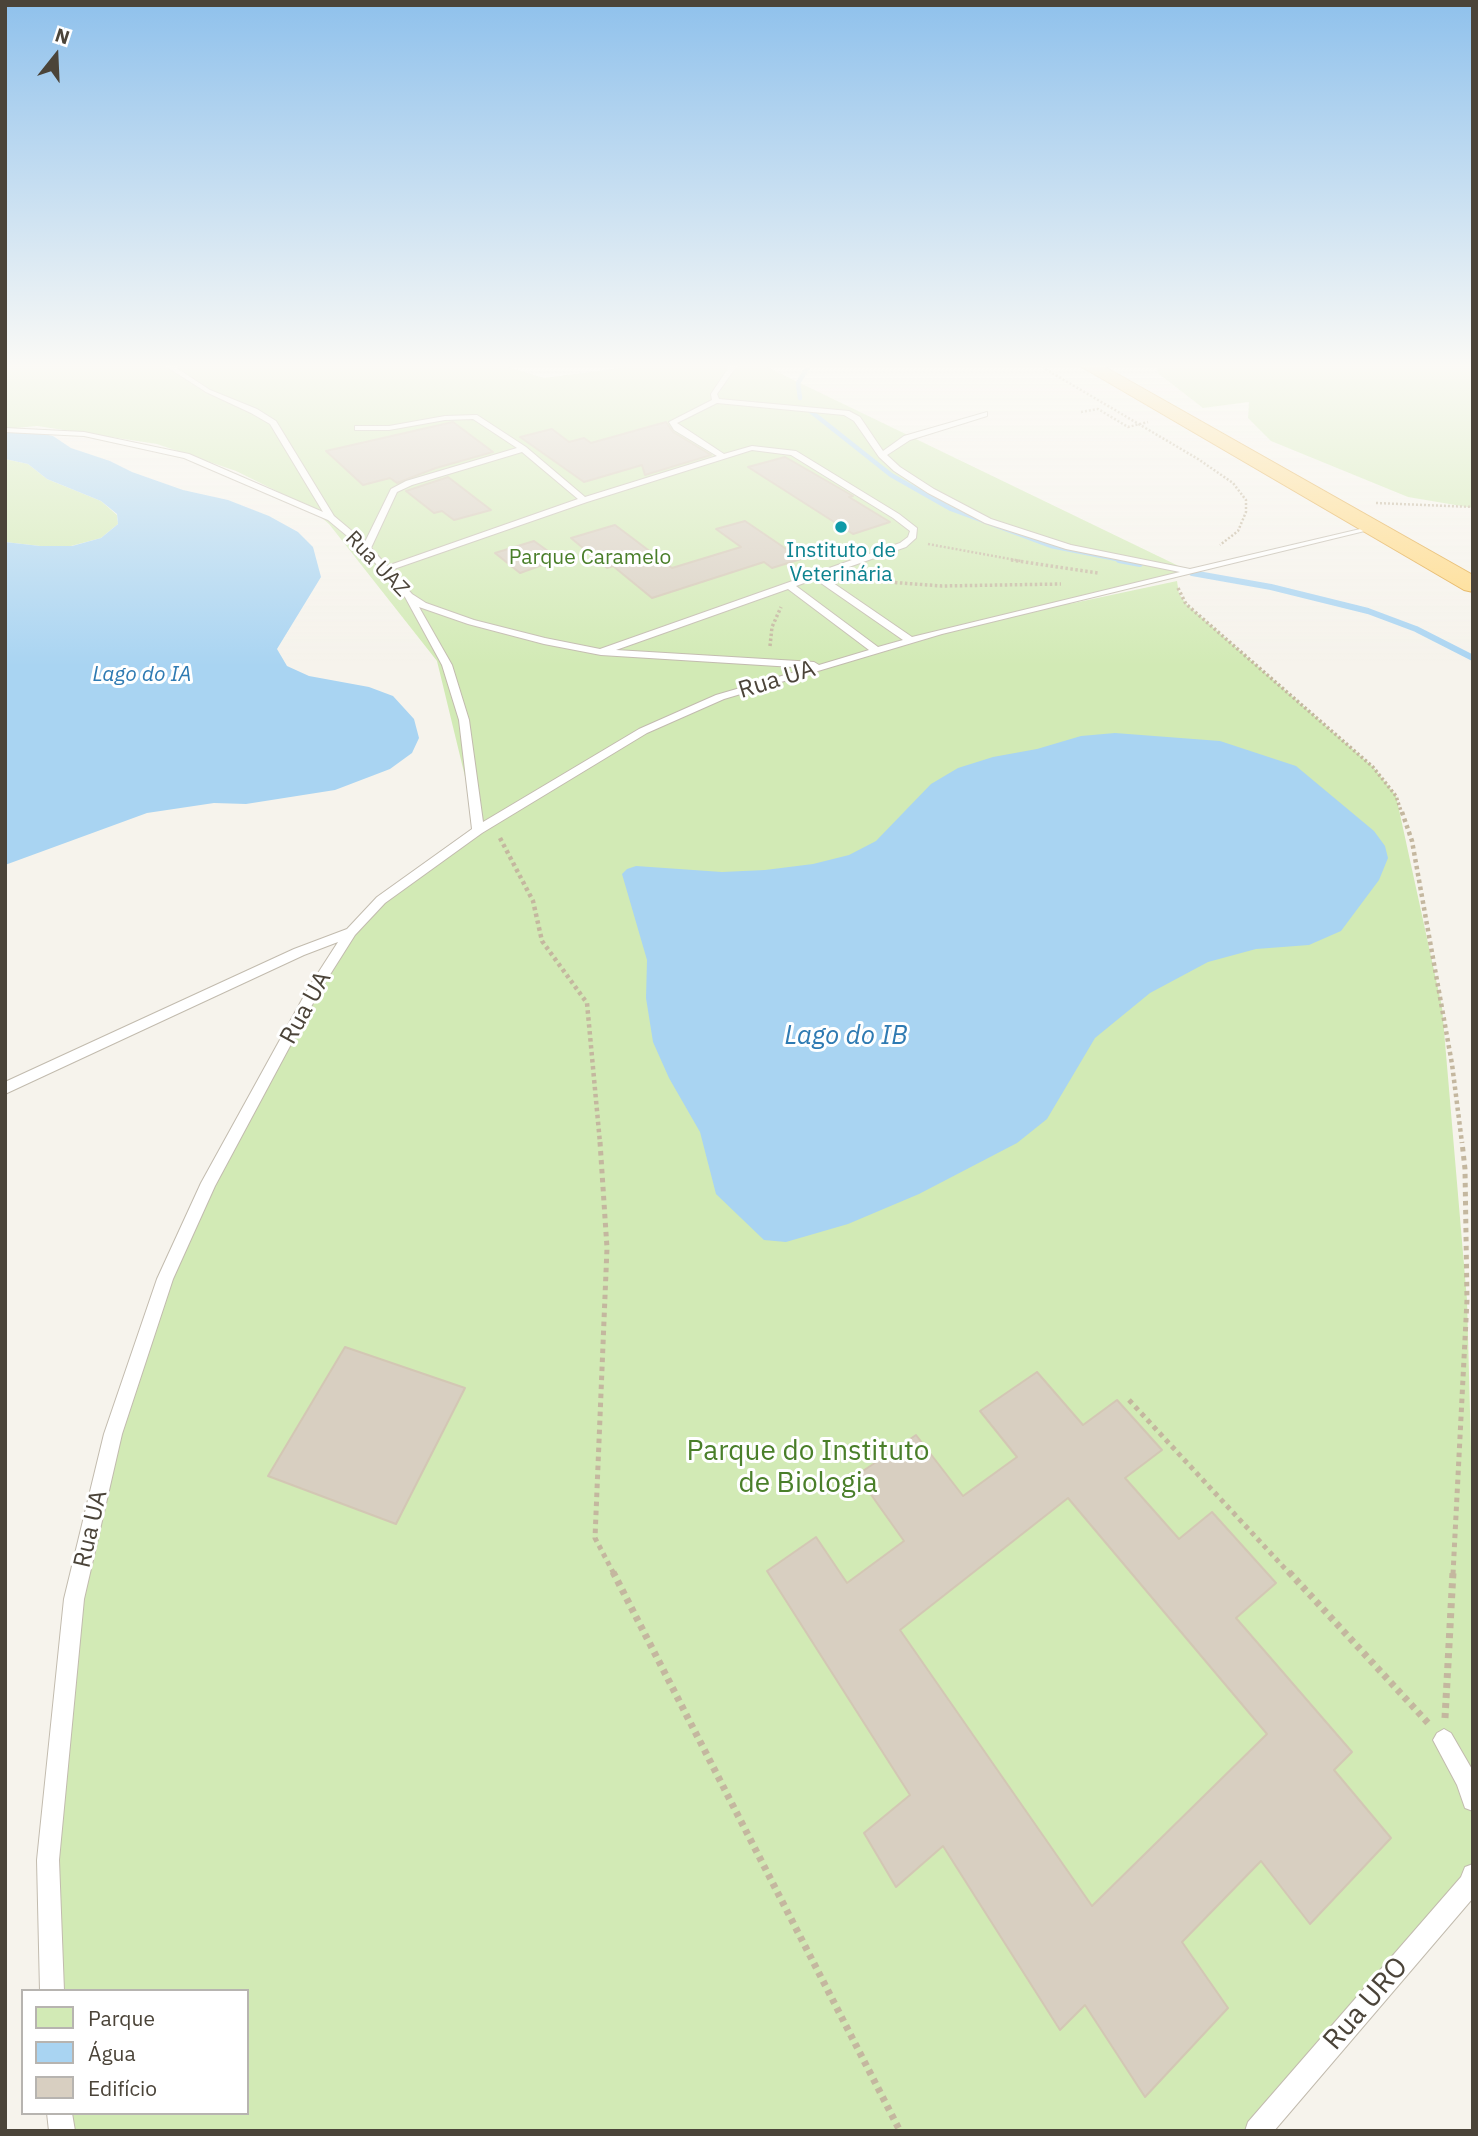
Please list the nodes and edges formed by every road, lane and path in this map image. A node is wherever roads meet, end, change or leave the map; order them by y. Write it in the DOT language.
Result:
graph roads {
  1 [pos="211,467"];
  2 [pos="299,467"];
  3 [pos="464,467"];
  4 [pos="544,467"];
  5 [pos="689,467"];
  6 [pos="815,467"];
  7 [pos="898,467"];
  8 [pos="1209,467"];
  9 [pos="1266,467"];
  10 [pos="1293,467"];
  11 [pos="584,500"];
  12 [pos="1356,502"];
  13 [pos="1473,507"];
  14 [pos="331,518"];
  15 [pos="1373,528"];
  16 [pos="911,540"];
  17 [pos="367,548"];
  18 [pos="1473,568"];
  19 [pos="384,570"];
  20 [pos="1189,571"];
  21 [pos="1099,573"];
  22 [pos="821,574"];
  23 [pos="1066,584"];
  24 [pos="790,586"];
  25 [pos="1473,586"];
  26 [pos="410,596"];
  27 [pos="910,640"];
  28 [pos="876,650"];
  29 [pos="601,652"];
  30 [pos="768,661"];
  31 [pos="823,666"];
  32 [pos="492,822"];
  33 [pos="478,831"];
  34 [pos="351,932"];
  35 [pos="5,1088"];
  36 [pos="1129,1400"];
  37 [pos="1444,1740"];
  38 [pos="1473,1800"];
  39 [pos="1473,1875"];
  40 [pos="52,1989"];
  41 [pos="900,2131"];
  42 [pos="1257,2131"];
  1 -- 14 [label="lane"];
  2 -- 14 [label="lane, Rua UAZ"];
  3 -- 17 [label="lane"];
  4 -- 11 [label="lane"];
  5 -- 11 [label="lane"];
  6 -- 16 [label="lane"];
  7 -- 20 [label="lane"];
  8 -- 20 [label="path"];
  9 -- 15 [label="highway"];
  10 -- 12 [label="highway"];
  11 -- 19 [label="lane"];
  12 -- 13 [label="path"];
  12 -- 18 [label="highway"];
  14 -- 17 [label="lane, Rua UAZ"];
  15 -- 20 [label="lane, Rua UA"];
  15 -- 25 [label="highway"];
  16 -- 21 [label="path"];
  16 -- 22 [label="lane"];
  17 -- 19 [label="lane, Rua UAZ"];
  19 -- 26 [label="lane, Rua UAZ"];
  20 -- 27 [label="lane, Rua UA"];
  20 -- 37 [label="path"];
  22 -- 23 [label="path"];
  22 -- 24 [label="lane"];
  22 -- 27 [label="lane"];
  24 -- 28 [label="lane"];
  24 -- 29 [label="lane"];
  24 -- 30 [label="path"];
  26 -- 29 [label="lane"];
  26 -- 33 [label="lane, Rua UAZ"];
  27 -- 28 [label="lane, Rua UA"];
  28 -- 31 [label="lane, Rua UA"];
  29 -- 30 [label="lane"];
  30 -- 31 [label="lane"];
  31 -- 32 [label="lane, Rua UA"];
  32 -- 33 [label="lane, Rua UA"];
  32 -- 41 [label="path"];
  33 -- 34 [label="lane, Rua UA"];
  34 -- 35 [label="lane"];
  34 -- 40 [label="lane, Rua UA"];
  36 -- 37 [label="path"];
  37 -- 38 [label="lane"];
  39 -- 42 [label="lane, Rua URO"];
}
